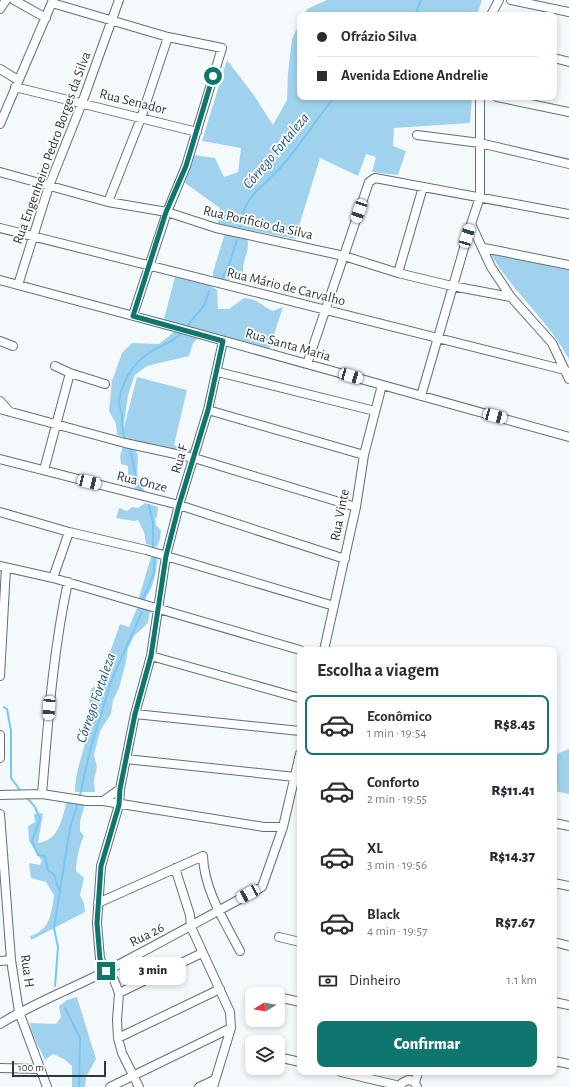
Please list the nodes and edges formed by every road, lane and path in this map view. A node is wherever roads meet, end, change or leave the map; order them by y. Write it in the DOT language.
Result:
graph roads {
  1 [pos="6,0"];
  2 [pos="14,0"];
  3 [pos="119,0"];
  4 [pos="499,0"];
  5 [pos="511,0"];
  6 [pos="52,1"];
  7 [pos="0,9"];
  8 [pos="493,12"];
  9 [pos="569,12"];
  10 [pos="46,18"];
  11 [pos="111,20"];
  12 [pos="168,37"];
  13 [pos="557,59"];
  14 [pos="569,62"];
  15 [pos="0,69"];
  16 [pos="17,84"];
  17 [pos="480,100"];
  18 [pos="511,100"];
  19 [pos="82,103"];
  20 [pos="569,112"];
  21 [pos="141,118"];
  22 [pos="0,124"];
  23 [pos="196,132"];
  24 [pos="417,135"];
  25 [pos="480,143"];
  26 [pos="569,164"];
  27 [pos="0,172"];
  28 [pos="50,186"];
  29 [pos="423,186"];
  30 [pos="480,197"];
  31 [pos="108,202"];
  32 [pos="166,212"];
  33 [pos="569,214"];
  34 [pos="471,224"];
  35 [pos="0,228"];
  36 [pos="33,236"];
  37 [pos="484,248"];
  38 [pos="344,256"];
  39 [pos="569,265"];
  40 [pos="149,266"];
  41 [pos="398,273"];
  42 [pos="0,280"];
  43 [pos="18,285"];
  44 [pos="452,286"];
  45 [pos="512,297"];
  46 [pos="325,310"];
  47 [pos="133,316"];
  48 [pos="438,338"];
  49 [pos="0,341"];
  50 [pos="223,341"];
  51 [pos="13,346"];
  52 [pos="307,364"];
  53 [pos="55,366"];
  54 [pos="565,370"];
  55 [pos="218,372"];
  56 [pos="70,373"];
  57 [pos="569,379"];
  58 [pos="105,384"];
  59 [pos="382,385"];
  60 [pos="421,396"];
  61 [pos="0,401"];
  62 [pos="0,409"];
  63 [pos="208,410"];
  64 [pos="375,410"];
  65 [pos="10,412"];
  66 [pos="57,424"];
  67 [pos="569,437"];
  68 [pos="364,455"];
  69 [pos="194,458"];
  70 [pos="0,459"];
  71 [pos="44,470"];
  72 [pos="179,505"];
  73 [pos="356,507"];
  74 [pos="0,512"];
  75 [pos="70,532"];
  76 [pos="166,556"];
  77 [pos="345,559"];
  78 [pos="3,567"];
  79 [pos="53,578"];
  80 [pos="68,582"];
  81 [pos="334,606"];
  82 [pos="159,609"];
  83 [pos="325,647"];
  84 [pos="297,649"];
  85 [pos="151,656"];
  86 [pos="0,676"];
  87 [pos="297,697"];
  88 [pos="135,714"];
  89 [pos="297,731"];
  90 [pos="0,734"];
  91 [pos="0,758"];
  92 [pos="126,759"];
  93 [pos="297,768"];
  94 [pos="295,777"];
  95 [pos="120,789"];
  96 [pos="39,794"];
  97 [pos="0,795"];
  98 [pos="103,802"];
  99 [pos="119,805"];
  100 [pos="0,814"];
  101 [pos="557,823"];
  102 [pos="569,826"];
  103 [pos="283,827"];
  104 [pos="175,868"];
  105 [pos="557,883"];
  106 [pos="569,886"];
  107 [pos="98,903"];
  108 [pos="220,910"];
  109 [pos="191,927"];
  110 [pos="279,937"];
  111 [pos="297,941"];
  112 [pos="557,943"];
  113 [pos="569,946"];
  114 [pos="240,950"];
  115 [pos="202,953"];
  116 [pos="11,960"];
  117 [pos="0,961"];
  118 [pos="106,971"];
  119 [pos="220,989"];
  120 [pos="119,993"];
  121 [pos="285,999"];
  122 [pos="297,1001"];
  123 [pos="557,1003"];
  124 [pos="569,1005"];
  125 [pos="19,1012"];
  126 [pos="0,1024"];
  127 [pos="231,1028"];
  128 [pos="118,1038"];
  129 [pos="285,1059"];
  130 [pos="297,1061"];
  131 [pos="557,1062"];
  132 [pos="569,1064"];
  133 [pos="0,1068"];
  134 [pos="40,1069"];
  135 [pos="362,1075"];
  136 [pos="418,1075"];
  137 [pos="133,1076"];
  138 [pos="404,1081"];
  139 [pos="213,1083"];
  140 [pos="416,1085"];
  141 [pos="47,1087"];
  142 [pos="110,1087"];
  143 [pos="139,1087"];
  144 [pos="199,1087"];
  1 -- 7 [label="street"];
  2 -- 10 [label="street"];
  3 -- 11 [label="street, Rua Engenheiro Pedro Borges da Silva"];
  4 -- 8 [label="street"];
  5 -- 9 [label="street"];
  6 -- 10 [label="street"];
  6 -- 11 [label="street"];
  10 -- 16 [label="street"];
  11 -- 12 [label="street"];
  11 -- 19 [label="street, Rua Engenheiro Pedro Borges da Silva"];
  12 -- 21 [label="street"];
  12 -- 23 [label="street"];
  13 -- 14 [label="street"];
  15 -- 16 [label="street, Rua Senador"];
  16 -- 19 [label="street, Rua Senador"];
  16 -- 22 [label="street"];
  17 -- 25 [label="street"];
  18 -- 20 [label="street"];
  19 -- 21 [label="street, Rua Senador"];
  19 -- 28 [label="street, Rua Engenheiro Pedro Borges da Silva"];
  21 -- 23 [label="street, Rua Senador"];
  21 -- 31 [label="street"];
  23 -- 32 [label="street"];
  24 -- 25 [label="street"];
  25 -- 26 [label="street"];
  25 -- 30 [label="street"];
  27 -- 28 [label="street, Rua Porificio da Silva"];
  28 -- 31 [label="street, Rua Porificio da Silva"];
  28 -- 36 [label="street, Rua Engenheiro Pedro Borges da Silva"];
  29 -- 30 [label="street"];
  29 -- 38 [label="street"];
  29 -- 41 [label="street"];
  30 -- 33 [label="street"];
  30 -- 34 [label="street"];
  31 -- 32 [label="street, Rua Porificio da Silva"];
  32 -- 38 [label="street, Rua Porificio da Silva"];
  32 -- 40 [label="street"];
  34 -- 37 [label="street"];
  34 -- 44 [label="street"];
  35 -- 36 [label="street, Rua Mário de Carvalho"];
  36 -- 40 [label="street, Rua Mário de Carvalho"];
  36 -- 43 [label="street, Rua Engenheiro Pedro Borges da Silva"];
  37 -- 39 [label="street"];
  37 -- 45 [label="street"];
  38 -- 41 [label="street, Rua Porificio da Silva"];
  38 -- 46 [label="street"];
  40 -- 46 [label="street, Rua Mário de Carvalho"];
  40 -- 47 [label="street"];
  41 -- 44 [label="street, Rua Porificio da Silva"];
  42 -- 43 [label="street, Rua Santa Maria"];
  43 -- 47 [label="street, Rua Santa Maria"];
  44 -- 45 [label="street, Rua Porificio da Silva"];
  44 -- 48 [label="street"];
  45 -- 54 [label="street"];
  46 -- 48 [label="street, Rua Mário de Carvalho"];
  46 -- 52 [label="street"];
  47 -- 50 [label="street, Rua Santa Maria"];
  48 -- 54 [label="street, Rua Mário de Carvalho"];
  48 -- 60 [label="street"];
  49 -- 51 [label="street"];
  50 -- 52 [label="street, Rua Santa Maria"];
  50 -- 55 [label="street, Rua F"];
  52 -- 59 [label="street, Rua Santa Maria"];
  53 -- 56 [label="street"];
  54 -- 57 [label="street"];
  55 -- 63 [label="street, Rua F"];
  55 -- 64 [label="street"];
  56 -- 58 [label="street"];
  56 -- 66 [label="street"];
  59 -- 60 [label="street, Rua Santa Maria"];
  59 -- 64 [label="street, Rua Vinte"];
  60 -- 67 [label="street, Rua Santa Maria"];
  61 -- 65 [label="street"];
  62 -- 65 [label="street"];
  63 -- 68 [label="street"];
  63 -- 69 [label="street, Rua F"];
  64 -- 68 [label="street, Rua Vinte"];
  65 -- 66 [label="street"];
  66 -- 69 [label="street"];
  66 -- 71 [label="street"];
  68 -- 73 [label="street, Rua Vinte"];
  69 -- 72 [label="street, Rua F"];
  69 -- 73 [label="street"];
  70 -- 71 [label="street, Rua Onze"];
  71 -- 72 [label="street, Rua Onze"];
  72 -- 76 [label="street, Rua F"];
  72 -- 77 [label="street, Rua Onze"];
  73 -- 77 [label="street, Rua Vinte"];
  74 -- 75 [label="street"];
  75 -- 76 [label="street"];
  75 -- 79 [label="street"];
  76 -- 81 [label="street"];
  76 -- 82 [label="street, Rua F"];
  77 -- 81 [label="street, Rua Vinte"];
  78 -- 79 [label="street"];
  78 -- 86 [label="street"];
  79 -- 80 [label="street"];
  80 -- 82 [label="street"];
  80 -- 96 [label="street"];
  81 -- 83 [label="street, Rua Vinte"];
  82 -- 84 [label="street"];
  82 -- 85 [label="street, Rua F"];
  85 -- 87 [label="street"];
  85 -- 88 [label="street, Rua F"];
  88 -- 89 [label="street"];
  88 -- 92 [label="street, Rua F"];
  90 -- 91 [label="street"];
  92 -- 94 [label="street"];
  92 -- 95 [label="street, Rua F"];
  93 -- 94 [label="street"];
  94 -- 103 [label="street"];
  95 -- 98 [label="street"];
  95 -- 99 [label="street, Rua F"];
  96 -- 97 [label="street"];
  96 -- 98 [label="street"];
  98 -- 99 [label="street"];
  99 -- 103 [label="street"];
  99 -- 107 [label="street, Rua F"];
  100 -- 116 [label="street, Rua H"];
  101 -- 102 [label="street"];
  103 -- 108 [label="street, Rua 26"];
  104 -- 107 [label="street"];
  104 -- 108 [label="street"];
  104 -- 109 [label="street"];
  105 -- 106 [label="street"];
  107 -- 118 [label="street, Rua F"];
  108 -- 109 [label="street, Rua 26"];
  108 -- 114 [label="street"];
  109 -- 115 [label="street"];
  109 -- 118 [label="street, Rua 26"];
  110 -- 111 [label="street"];
  112 -- 113 [label="street"];
  115 -- 119 [label="street"];
  115 -- 120 [label="street"];
  116 -- 117 [label="street"];
  116 -- 125 [label="street, Rua H"];
  118 -- 120 [label="street, Rua F"];
  118 -- 125 [label="street, Rua 26"];
  119 -- 127 [label="street"];
  119 -- 128 [label="street"];
  120 -- 128 [label="street"];
  121 -- 122 [label="street"];
  123 -- 124 [label="street"];
  125 -- 126 [label="street, Rua 26"];
  125 -- 134 [label="street, Rua H"];
  127 -- 137 [label="street"];
  127 -- 139 [label="street"];
  128 -- 137 [label="street"];
  129 -- 130 [label="street"];
  131 -- 132 [label="street"];
  133 -- 134 [label="street"];
  134 -- 141 [label="street, Rua H"];
  135 -- 138 [label="street"];
  136 -- 140 [label="street"];
  137 -- 142 [label="street"];
  137 -- 143 [label="street"];
  138 -- 140 [label="street"];
  139 -- 144 [label="street"];
}
